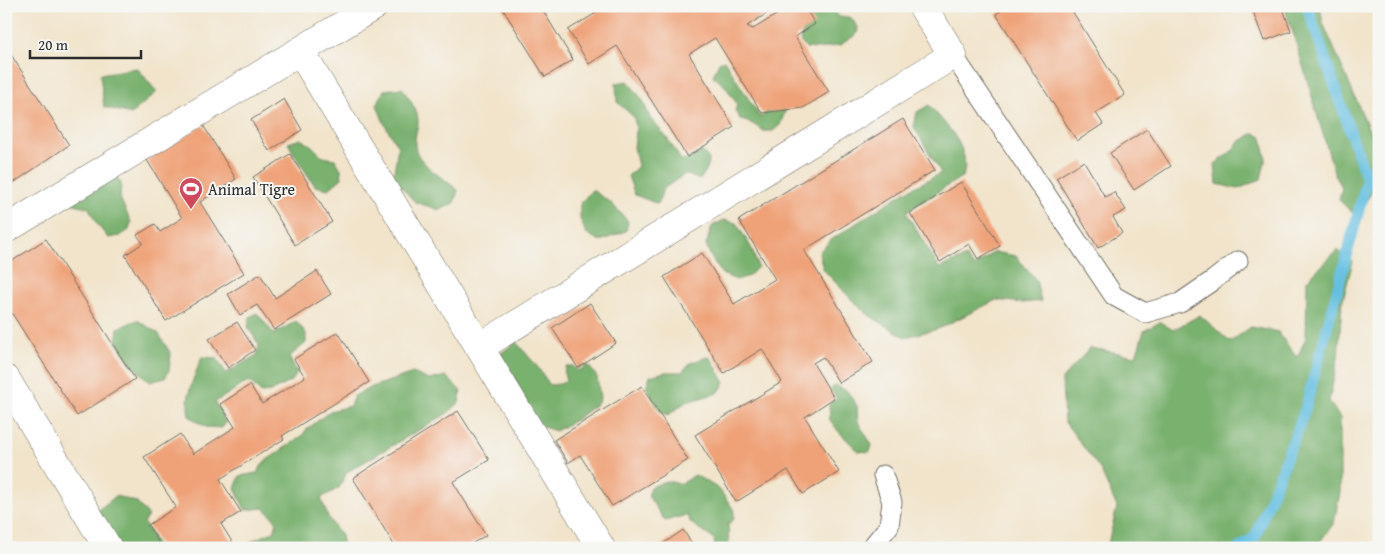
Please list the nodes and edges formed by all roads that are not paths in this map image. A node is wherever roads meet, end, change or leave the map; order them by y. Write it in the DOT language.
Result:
graph roads {
  1 [pos="374,6"];
  2 [pos="922,6"];
  3 [pos="300,51"];
  4 [pos="954,55"];
  5 [pos="6,229"];
  6 [pos="1238,261"];
  7 [pos="480,348"];
  8 [pos="6,380"];
  9 [pos="883,474"];
  10 [pos="108,548"];
  11 [pos="601,548"];
  12 [pos="871,548"];
  1 -- 3 [label="street"];
  2 -- 4 [label="street"];
  3 -- 5 [label="street"];
  3 -- 7 [label="street"];
  4 -- 6 [label="lane"];
  4 -- 7 [label="street"];
  7 -- 11 [label="street"];
  8 -- 10 [label="street"];
  9 -- 12 [label="lane"];
}
